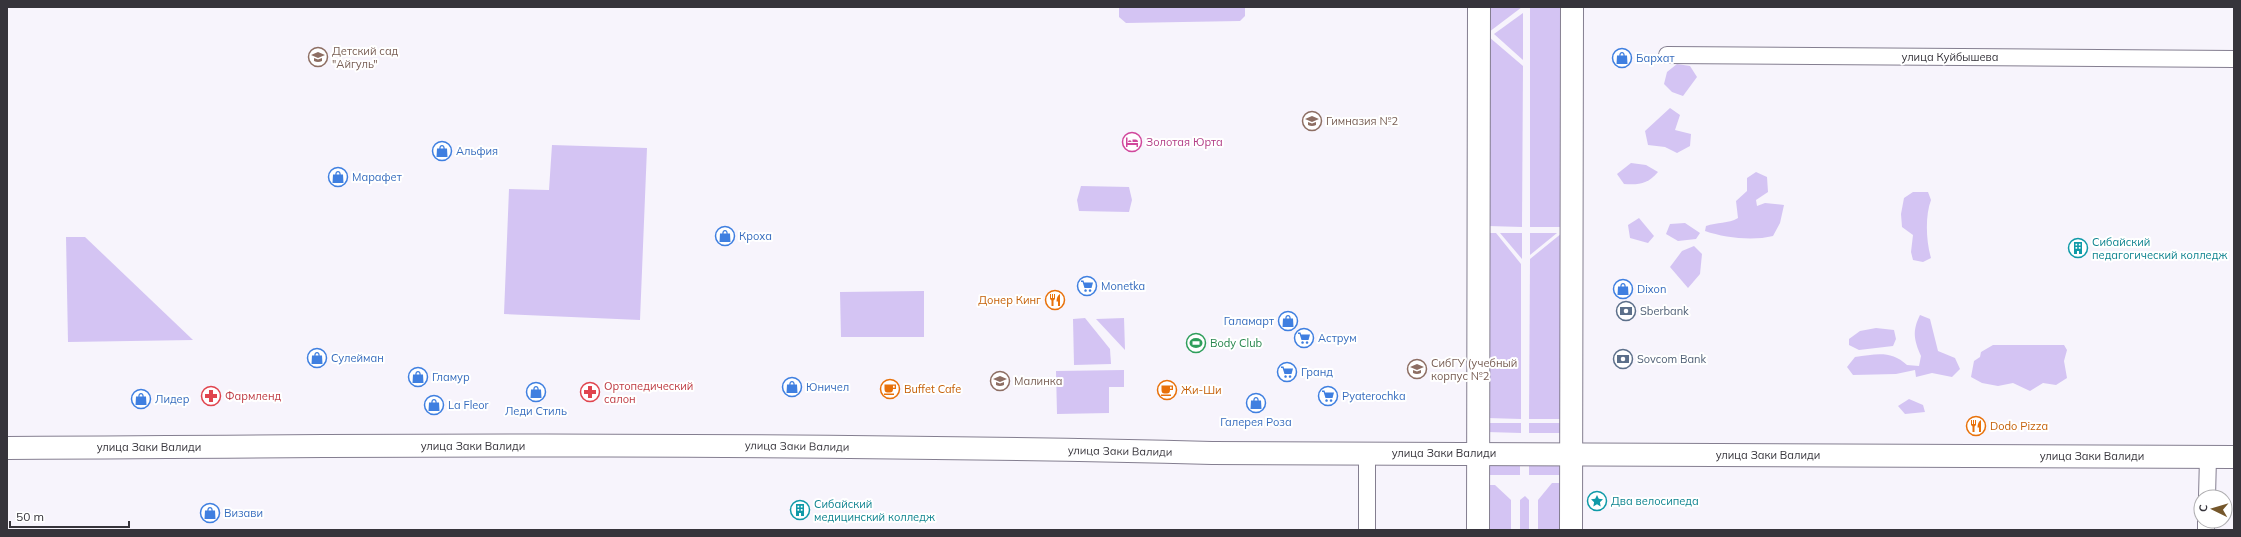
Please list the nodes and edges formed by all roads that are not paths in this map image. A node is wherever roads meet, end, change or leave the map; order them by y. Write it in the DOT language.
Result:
graph roads {
  1 [pos="1479,7"];
  2 [pos="1572,7"];
  3 [pos="1667,56"];
  4 [pos="2234,59"];
  5 [pos="7,448"];
  6 [pos="1368,453"];
  7 [pos="1478,453"];
  8 [pos="1571,454"];
  9 [pos="2208,457"];
  10 [pos="2234,457"];
  11 [pos="2207,489"];
  12 [pos="1367,530"];
  13 [pos="1478,530"];
  14 [pos="1571,530"];
  1 -- 7 [label="street"];
  2 -- 8 [label="street"];
  3 -- 4 [label="street, улица Куйбышева"];
  5 -- 6 [label="street, улица Заки Валиди"];
  6 -- 7 [label="street, улица Заки Валиди"];
  6 -- 12 [label="street"];
  7 -- 8 [label="street, улица Заки Валиди"];
  7 -- 13 [label="street"];
  8 -- 9 [label="street, улица Заки Валиди"];
  8 -- 14 [label="street"];
  9 -- 10 [label="street, улица Заки Валиди"];
  9 -- 11 [label="street"];
}
